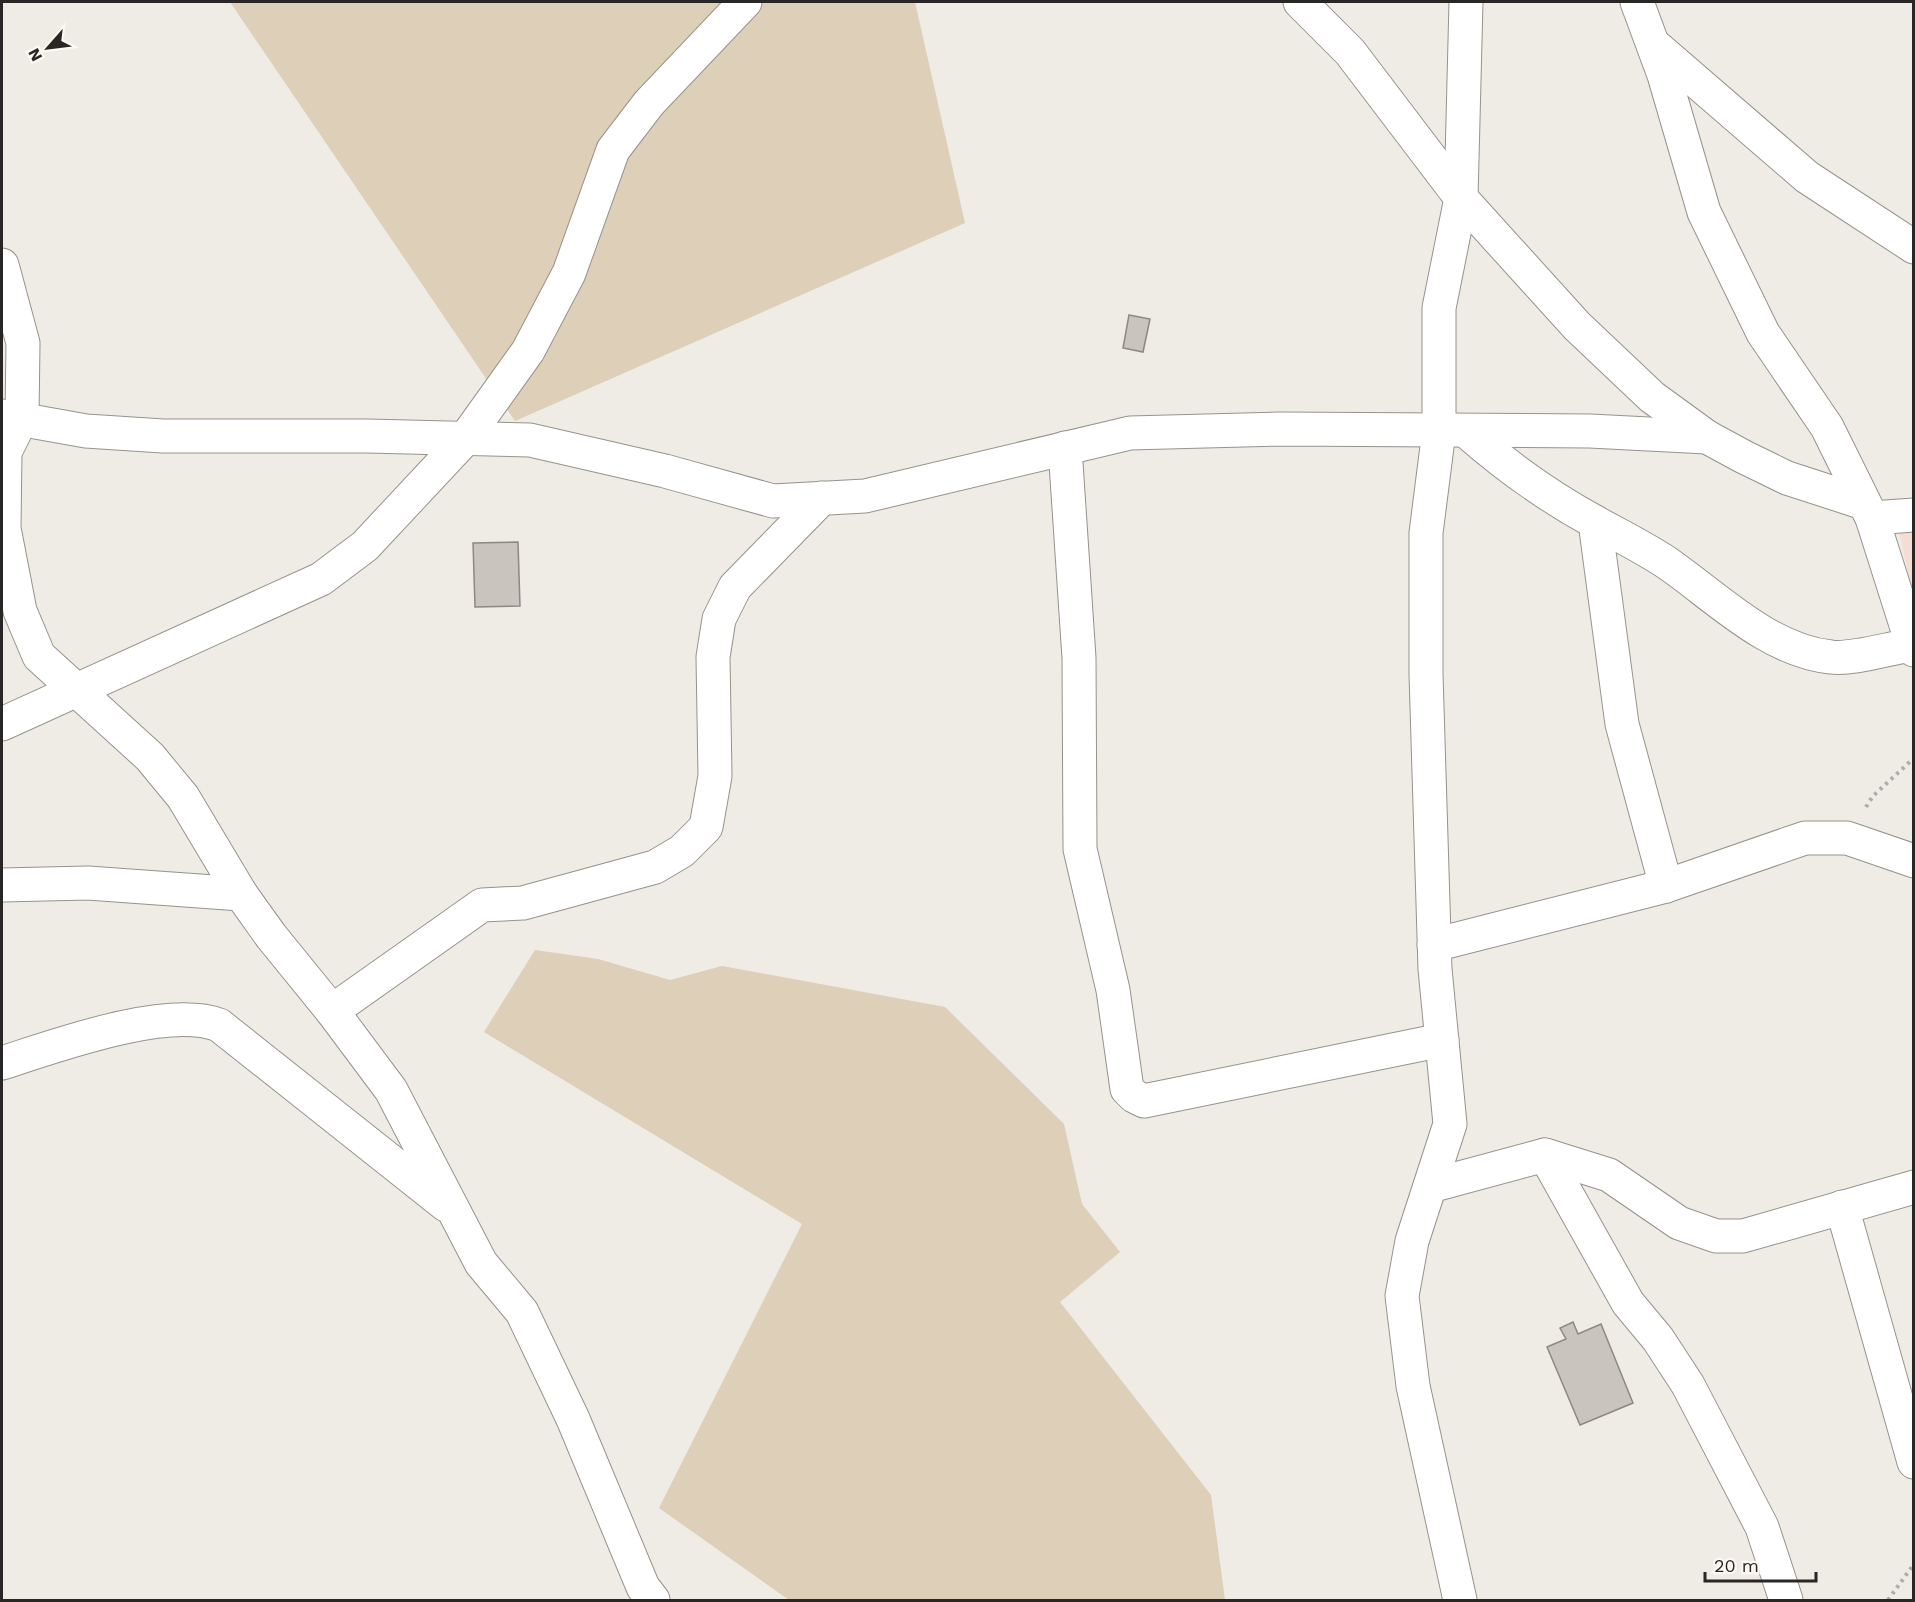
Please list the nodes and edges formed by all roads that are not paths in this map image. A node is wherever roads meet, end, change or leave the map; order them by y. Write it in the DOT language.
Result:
graph roads {
  1 [pos="745,2"];
  2 [pos="1300,2"];
  3 [pos="1466,2"];
  4 [pos="1637,2"];
  5 [pos="1652,42"];
  6 [pos="1461,198"];
  7 [pos="1914,247"];
  8 [pos="2,264"];
  9 [pos="12,417"];
  10 [pos="1453,431"];
  11 [pos="1707,437"];
  12 [pos="465,438"];
  13 [pos="1065,448"];
  14 [pos="822,498"];
  15 [pos="1868,510"];
  16 [pos="1914,515"];
  17 [pos="1595,522"];
  18 [pos="1913,647"];
  19 [pos="76,689"];
  20 [pos="2,724"];
  21 [pos="1914,861"];
  22 [pos="2,885"];
  23 [pos="1666,886"];
  24 [pos="241,894"];
  25 [pos="1434,945"];
  26 [pos="332,1011"];
  27 [pos="1442,1040"];
  28 [pos="2,1063"];
  29 [pos="1545,1155"];
  30 [pos="1430,1186"];
  31 [pos="1914,1187"];
  32 [pos="1842,1208"];
  33 [pos="454,1212"];
  34 [pos="1914,1462"];
  35 [pos="653,1600"];
  36 [pos="1460,1600"];
  37 [pos="1786,1600"];
  1 -- 12 [label="street"];
  2 -- 6 [label="street"];
  3 -- 6 [label="street"];
  4 -- 5 [label="street"];
  5 -- 7 [label="street"];
  5 -- 15 [label="street"];
  6 -- 10 [label="street"];
  6 -- 11 [label="street"];
  8 -- 9 [label="street"];
  9 -- 12 [label="street"];
  9 -- 19 [label="street"];
  10 -- 11 [label="street"];
  10 -- 13 [label="street"];
  10 -- 17 [label="street"];
  10 -- 25 [label="street"];
  11 -- 15 [label="street"];
  12 -- 14 [label="street"];
  12 -- 19 [label="street"];
  13 -- 14 [label="street"];
  13 -- 27 [label="street"];
  14 -- 26 [label="street"];
  15 -- 16 [label="street"];
  15 -- 18 [label="street"];
  17 -- 18 [label="street"];
  17 -- 23 [label="street"];
  19 -- 20 [label="street"];
  19 -- 24 [label="street"];
  21 -- 23 [label="street"];
  22 -- 24 [label="street"];
  23 -- 25 [label="street"];
  24 -- 26 [label="street"];
  25 -- 27 [label="street"];
  26 -- 33 [label="street"];
  27 -- 30 [label="street"];
  28 -- 33 [label="street"];
  29 -- 30 [label="street"];
  29 -- 32 [label="street"];
  29 -- 37 [label="street"];
  30 -- 36 [label="street"];
  31 -- 32 [label="street"];
  32 -- 34 [label="street"];
  33 -- 35 [label="street"];
}
